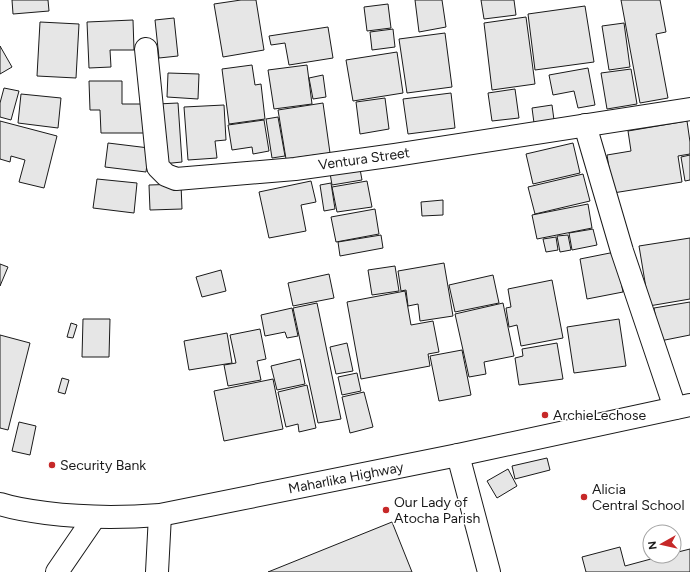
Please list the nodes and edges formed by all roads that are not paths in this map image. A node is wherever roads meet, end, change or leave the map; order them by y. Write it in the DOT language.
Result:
graph roads {
  1 [pos="146,49"];
  2 [pos="690,109"];
  3 [pos="585,125"];
  4 [pos="682,406"];
  5 [pos="458,455"];
  6 [pos="0,504"];
  7 [pos="160,516"];
  8 [pos="94,518"];
  9 [pos="159,570"];
  10 [pos="57,572"];
  11 [pos="489,572"];
  1 -- 3 [label="street, Ventura Street"];
  2 -- 3 [label="street, Ventura Street"];
  3 -- 4 [label="street"];
  4 -- 5 [label="street, Maharlika Highway"];
  5 -- 7 [label="street, Maharlika Highway"];
  5 -- 11 [label="street"];
  6 -- 8 [label="street, Maharlika Highway"];
  7 -- 8 [label="street, Maharlika Highway"];
  7 -- 9 [label="street"];
  8 -- 10 [label="street"];
}
